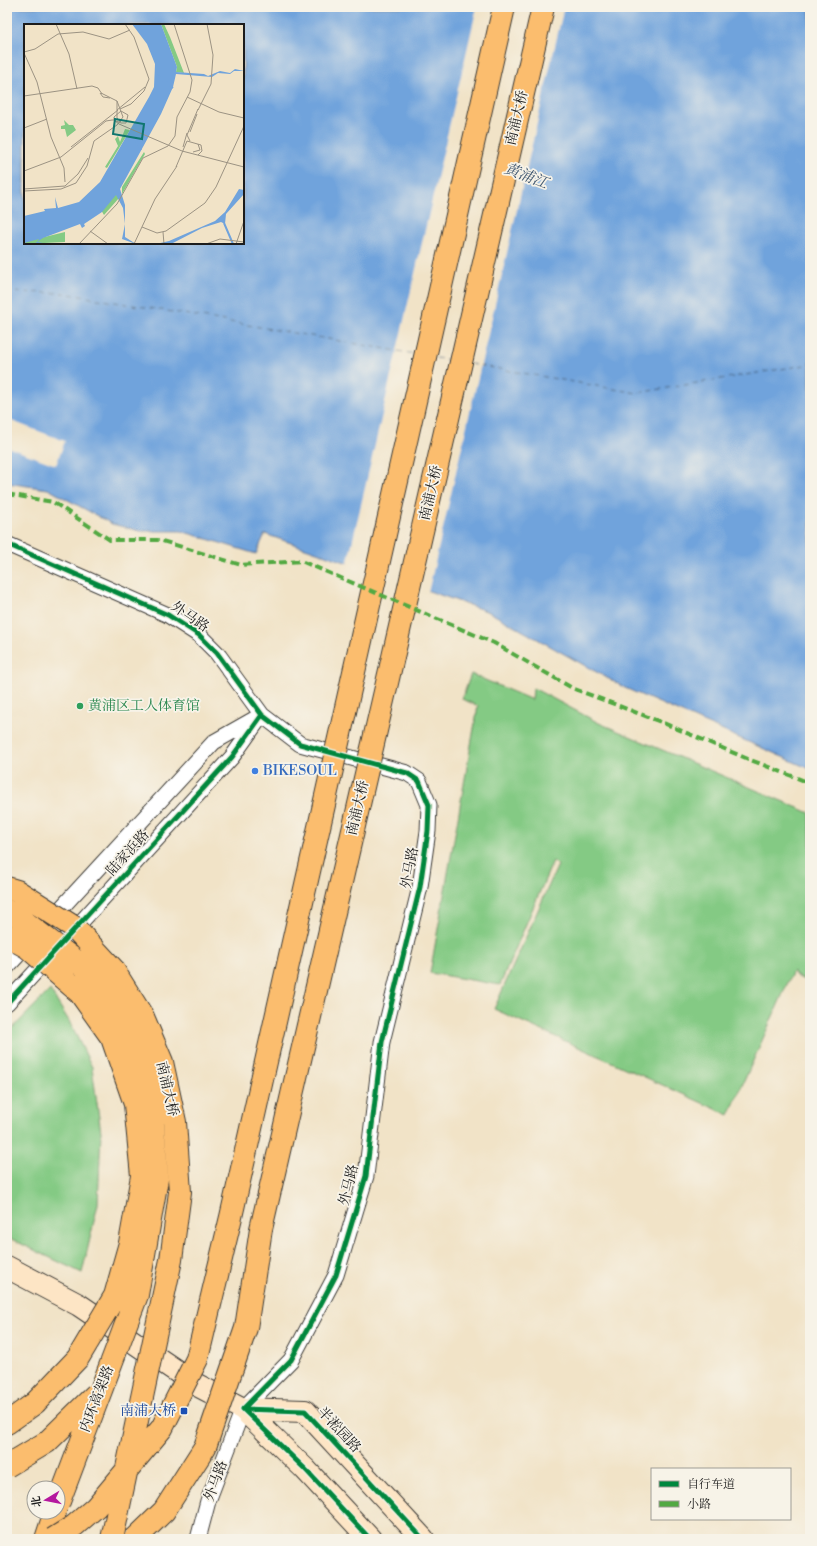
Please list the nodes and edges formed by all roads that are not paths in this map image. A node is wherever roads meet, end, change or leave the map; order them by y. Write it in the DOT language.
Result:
graph roads {
  1 [pos="504,7"];
  2 [pos="543,7"];
  3 [pos="7,544"];
  4 [pos="262,715"];
  5 [pos="7,888"];
  6 [pos="7,910"];
  7 [pos="7,936"];
  8 [pos="44,962"];
  9 [pos="7,967"];
  10 [pos="7,1003"];
  11 [pos="171,1260"];
  12 [pos="7,1266"];
  13 [pos="137,1295"];
  14 [pos="243,1409"];
  15 [pos="7,1423"];
  16 [pos="7,1466"];
  17 [pos="66,1483"];
  18 [pos="52,1520"];
  19 [pos="46,1539"];
  20 [pos="53,1539"];
  21 [pos="112,1539"];
  22 [pos="135,1539"];
  23 [pos="198,1539"];
  24 [pos="370,1539"];
  25 [pos="422,1539"];
  1 -- 20 [label="highway, bridge"];
  2 -- 22 [label="highway, 南浦大桥, bridge"];
  3 -- 4 [label="street, 外马路"];
  4 -- 8 [label="street, 陆家浜路"];
  4 -- 9 [label="street, 陆家浜路"];
  4 -- 14 [label="street, 外马路"];
  5 -- 11 [label="highway, 南浦大桥, bridge"];
  6 -- 13 [label="highway, 南浦大桥, bridge"];
  7 -- 8 [label="highway, bridge"];
  8 -- 10 [label="street, 陆家浜路"];
  8 -- 15 [label="highway, bridge"];
  11 -- 16 [label="highway, bridge"];
  11 -- 21 [label="highway, 南浦大桥, bridge"];
  12 -- 14 [label="main road, 半淞园路"];
  13 -- 17 [label="highway, 内环高架路, bridge"];
  14 -- 23 [label="street, 外马路"];
  14 -- 24 [label="main road, 半淞园路"];
  14 -- 25 [label="main road, 半淞园路"];
  18 -- 19 [label="highway"];
}
